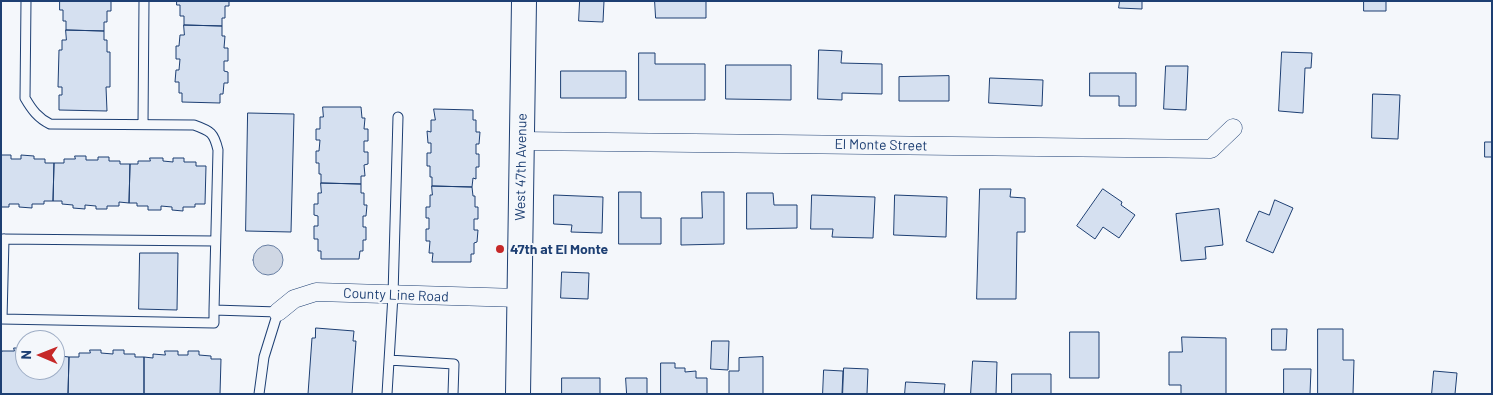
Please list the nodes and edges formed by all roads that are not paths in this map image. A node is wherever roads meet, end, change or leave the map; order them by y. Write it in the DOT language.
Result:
graph roads {
  1 [pos="26,1"];
  2 [pos="144,1"];
  3 [pos="524,1"];
  4 [pos="398,117"];
  5 [pos="142,124"];
  6 [pos="1233,128"];
  7 [pos="521,142"];
  8 [pos="2,239"];
  9 [pos="215,242"];
  10 [pos="393,295"];
  11 [pos="520,298"];
  12 [pos="214,310"];
  13 [pos="278,312"];
  14 [pos="2,319"];
  15 [pos="389,360"];
  16 [pos="258,394"];
  17 [pos="387,394"];
  18 [pos="454,394"];
  19 [pos="518,394"];
  1 -- 5 [label="lane"];
  2 -- 5 [label="lane"];
  3 -- 7 [label="street, West 47th Avenue"];
  4 -- 10 [label="lane"];
  5 -- 9 [label="lane"];
  6 -- 7 [label="street, El Monte Street"];
  7 -- 11 [label="street, West 47th Avenue"];
  8 -- 9 [label="lane"];
  8 -- 14 [label="lane"];
  9 -- 12 [label="lane"];
  10 -- 11 [label="street, County Line Road"];
  10 -- 13 [label="street, County Line Road"];
  10 -- 15 [label="lane"];
  11 -- 19 [label="street, West 47th Avenue"];
  12 -- 13 [label="lane"];
  12 -- 14 [label="lane"];
  13 -- 16 [label="lane"];
  15 -- 17 [label="lane"];
  15 -- 18 [label="lane"];
}
